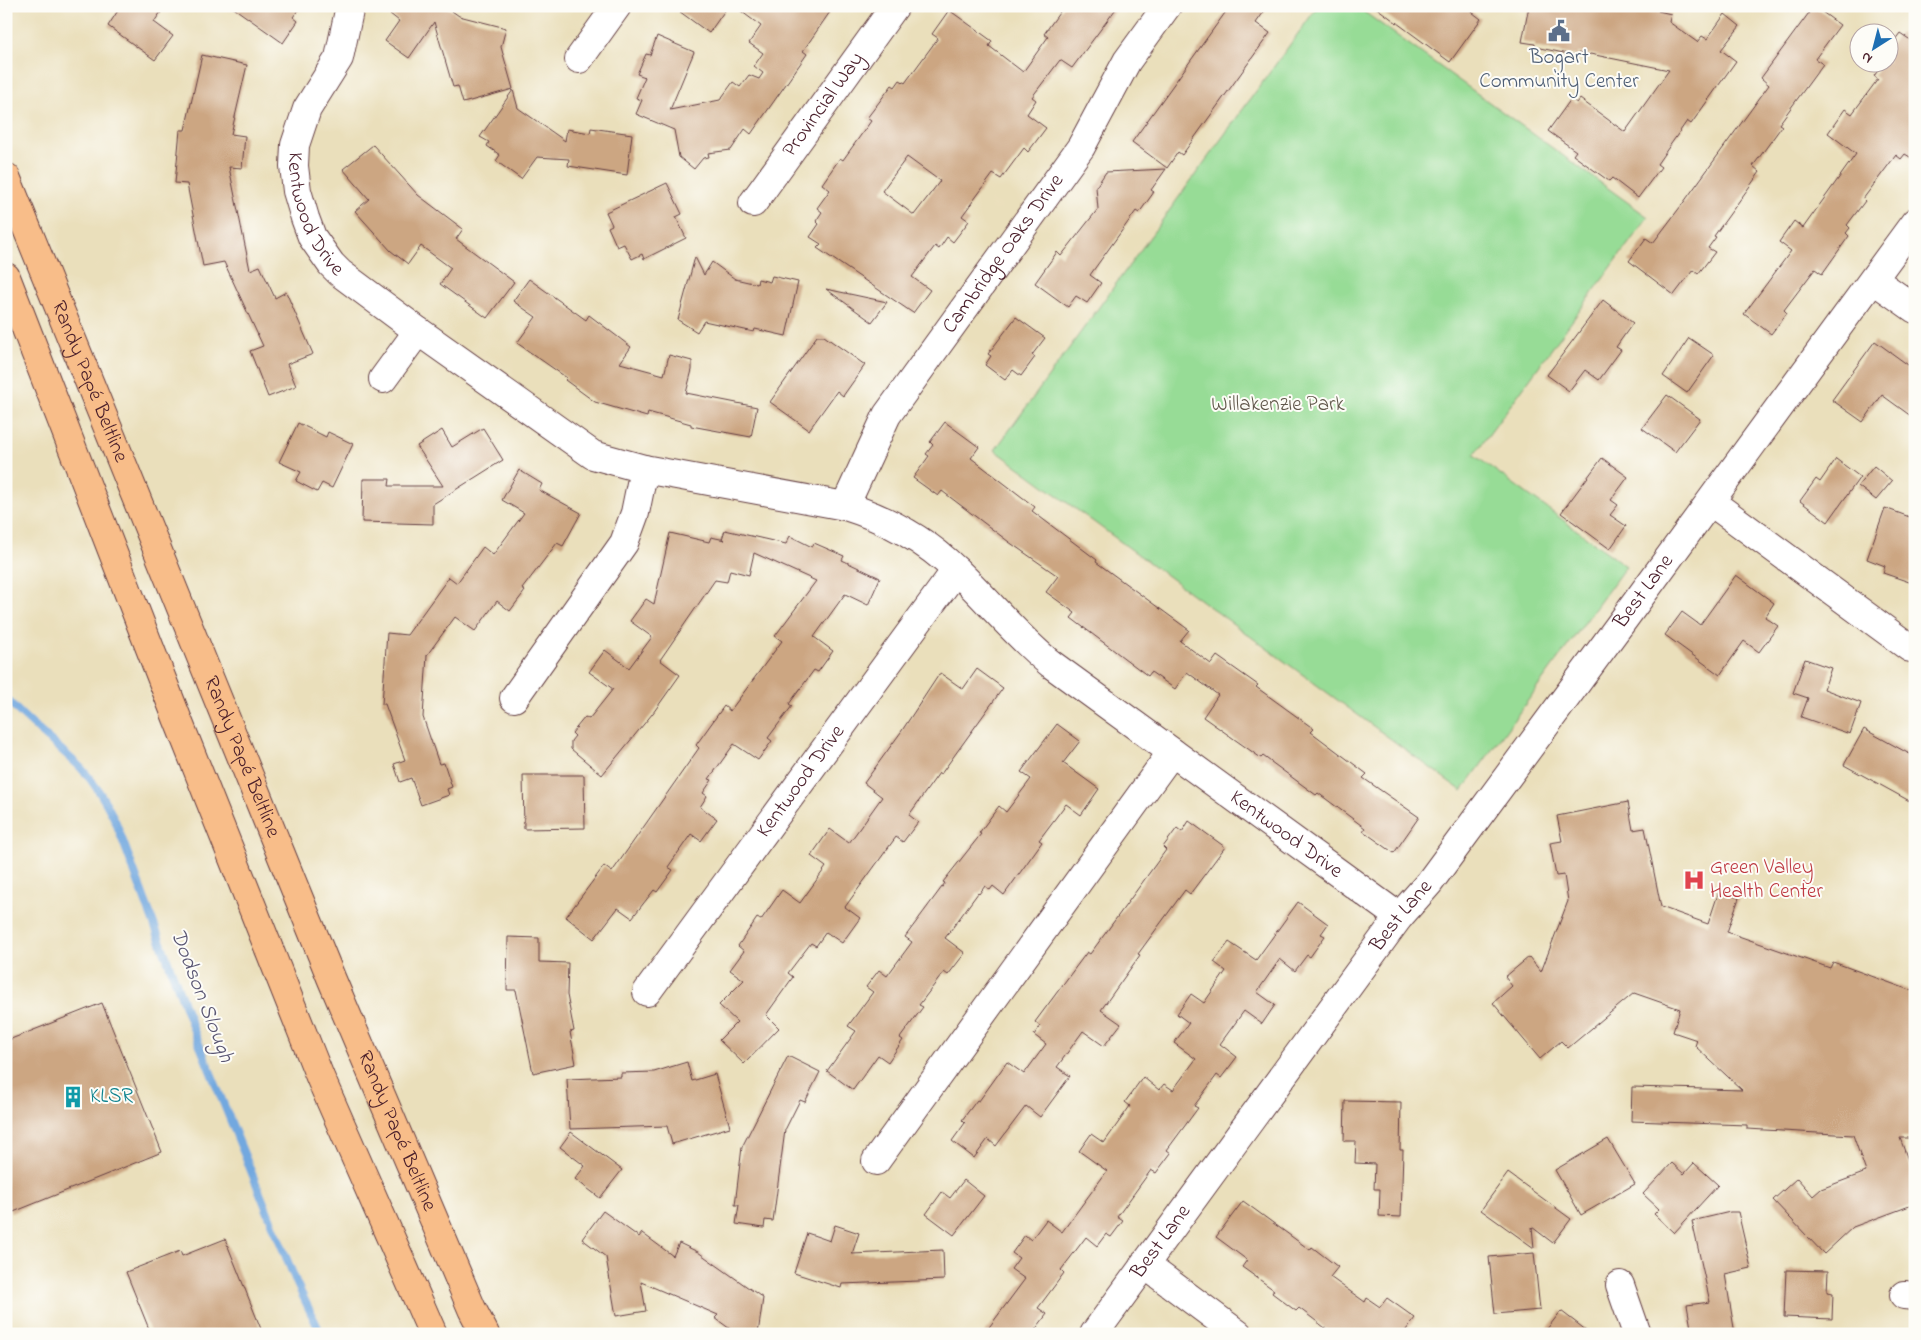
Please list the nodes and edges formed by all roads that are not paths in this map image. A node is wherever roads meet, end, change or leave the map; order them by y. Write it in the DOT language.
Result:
graph roads {
  1 [pos="350,6"];
  2 [pos="617,6"];
  3 [pos="895,6"];
  4 [pos="1167,6"];
  5 [pos="579,59"];
  6 [pos="6,177"];
  7 [pos="753,203"];
  8 [pos="1915,222"];
  9 [pos="6,277"];
  10 [pos="1874,280"];
  11 [pos="1915,310"];
  12 [pos="418,331"];
  13 [pos="383,379"];
  14 [pos="644,469"];
  15 [pos="1711,502"];
  16 [pos="845,506"];
  17 [pos="956,570"];
  18 [pos="1910,648"];
  19 [pos="514,698"];
  20 [pos="1172,752"];
  21 [pos="1399,917"];
  22 [pos="647,992"];
  23 [pos="876,1161"];
  24 [pos="1144,1264"];
  25 [pos="1620,1285"];
  26 [pos="433,1334"];
  27 [pos="485,1334"];
  28 [pos="1094,1334"];
  29 [pos="1238,1334"];
  30 [pos="1637,1334"];
  1 -- 12 [label="street, Kentwood Drive"];
  2 -- 5 [label="street"];
  3 -- 7 [label="street, Provincial Way"];
  4 -- 16 [label="street, Cambridge Oaks Drive"];
  6 -- 27 [label="highway, Randy Papé Beltline"];
  8 -- 10 [label="street, Best Lane"];
  9 -- 26 [label="highway, Randy Papé Beltline"];
  10 -- 11 [label="street"];
  10 -- 15 [label="street, Best Lane"];
  12 -- 13 [label="street"];
  12 -- 14 [label="street, Kentwood Drive"];
  14 -- 16 [label="street, Kentwood Drive"];
  14 -- 19 [label="street"];
  15 -- 18 [label="street"];
  15 -- 21 [label="street, Best Lane"];
  16 -- 17 [label="street, Kentwood Drive"];
  17 -- 20 [label="street, Kentwood Drive"];
  17 -- 22 [label="street, Kentwood Drive"];
  20 -- 21 [label="street, Kentwood Drive"];
  20 -- 23 [label="street"];
  21 -- 24 [label="street, Best Lane"];
  24 -- 28 [label="street, Best Lane"];
  24 -- 29 [label="street"];
  25 -- 30 [label="street"];
}
